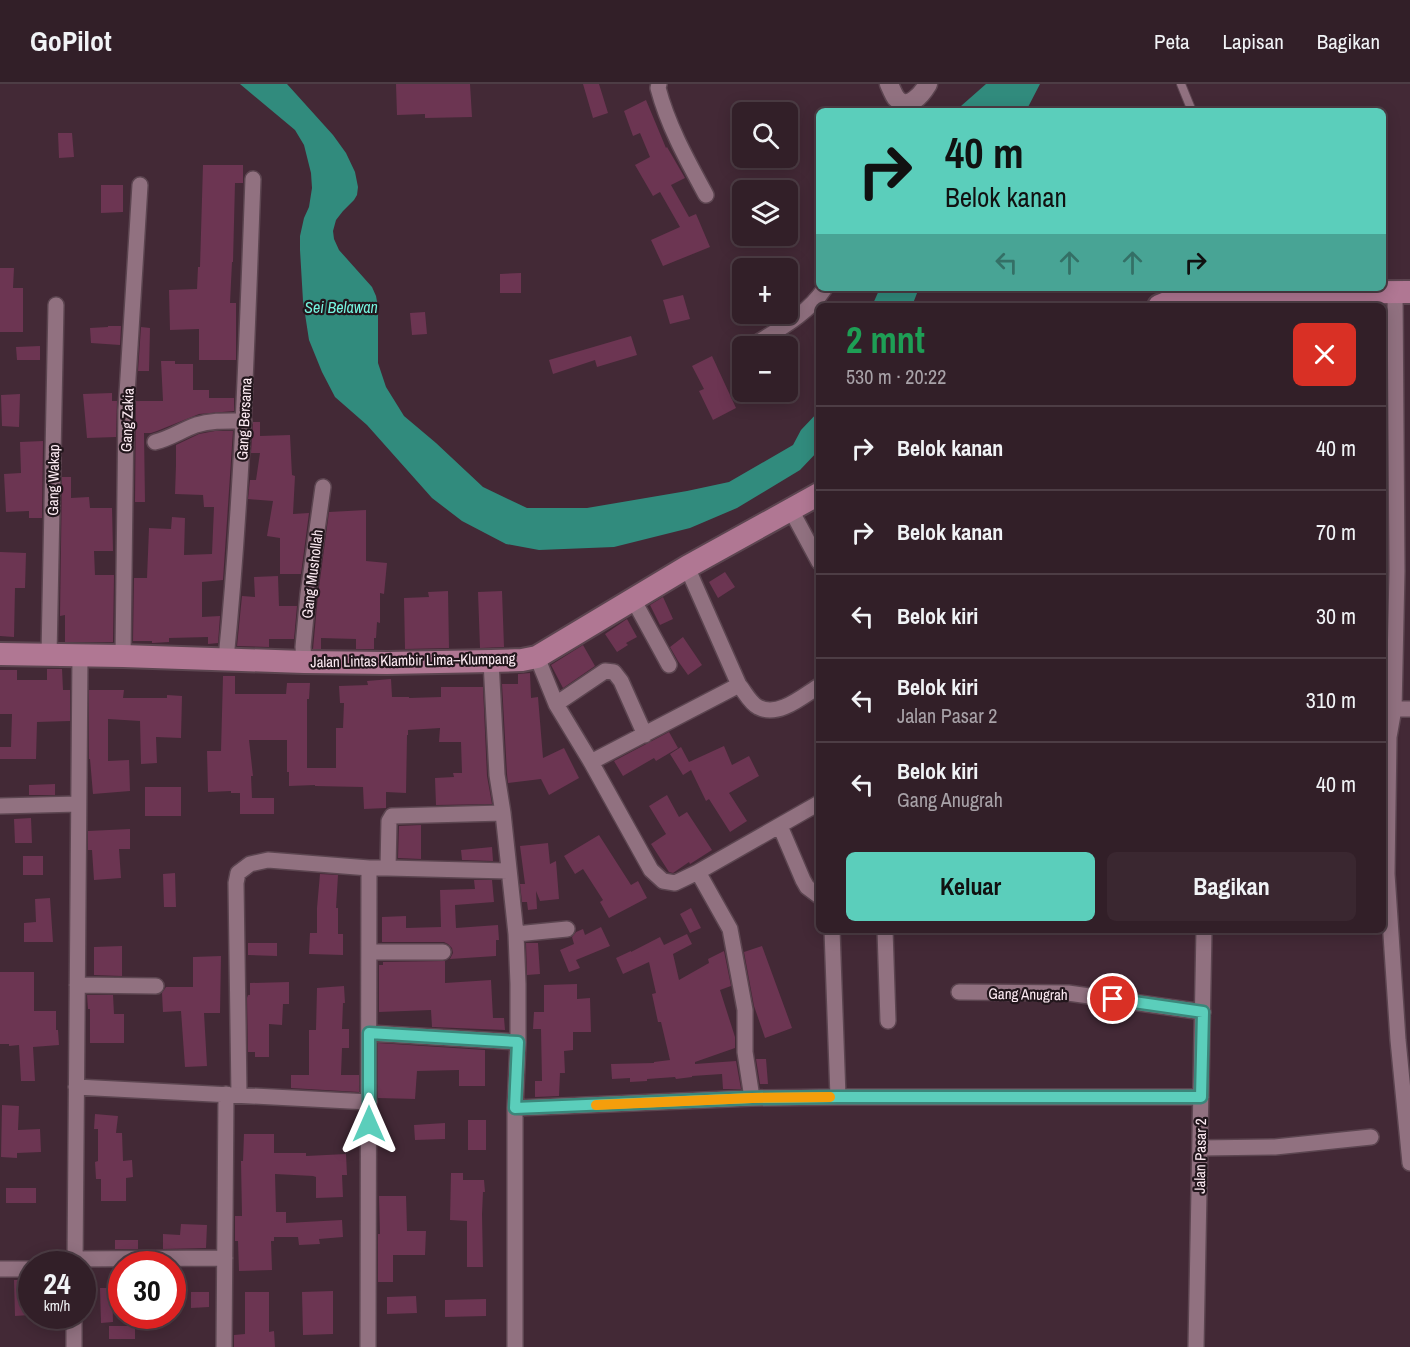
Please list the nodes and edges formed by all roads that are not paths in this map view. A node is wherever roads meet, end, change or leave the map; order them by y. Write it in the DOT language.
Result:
graph roads {
  1 [pos="659,84"];
  2 [pos="889,84"];
  3 [pos="928,84"];
  4 [pos="1181,84"];
  5 [pos="907,107"];
  6 [pos="1191,108"];
  7 [pos="253,179"];
  8 [pos="140,185"];
  9 [pos="706,195"];
  10 [pos="823,291"];
  11 [pos="1402,292"];
  12 [pos="1217,296"];
  13 [pos="1165,303"];
  14 [pos="56,305"];
  15 [pos="768,336"];
  16 [pos="244,421"];
  17 [pos="155,442"];
  18 [pos="323,487"];
  19 [pos="816,496"];
  20 [pos="1390,509"];
  21 [pos="791,510"];
  22 [pos="816,556"];
  23 [pos="687,567"];
  24 [pos="1403,571"];
  25 [pos="633,599"];
  26 [pos="0,654"];
  27 [pos="49,655"];
  28 [pos="80,656"];
  29 [pos="123,656"];
  30 [pos="537,657"];
  31 [pos="226,659"];
  32 [pos="491,661"];
  33 [pos="304,662"];
  34 [pos="669,665"];
  35 [pos="740,685"];
  36 [pos="816,688"];
  37 [pos="556,704"];
  38 [pos="1394,709"];
  39 [pos="1410,710"];
  40 [pos="645,735"];
  41 [pos="1386,737"];
  42 [pos="591,762"];
  43 [pos="78,804"];
  44 [pos="816,805"];
  45 [pos="0,806"];
  46 [pos="503,813"];
  47 [pos="780,826"];
  48 [pos="369,868"];
  49 [pos="388,868"];
  50 [pos="508,871"];
  51 [pos="698,872"];
  52 [pos="1386,887"];
  53 [pos="816,894"];
  54 [pos="567,929"];
  55 [pos="832,933"];
  56 [pos="885,933"];
  57 [pos="1204,933"];
  58 [pos="516,934"];
  59 [pos="369,952"];
  60 [pos="443,952"];
  61 [pos="77,985"];
  62 [pos="156,986"];
  63 [pos="959,992"];
  64 [pos="1203,1012"];
  65 [pos="888,1021"];
  66 [pos="369,1033"];
  67 [pos="518,1042"];
  68 [pos="1405,1062"];
  69 [pos="76,1087"];
  70 [pos="232,1094"];
  71 [pos="838,1097"];
  72 [pos="1201,1097"];
  73 [pos="752,1098"];
  74 [pos="369,1102"];
  75 [pos="515,1108"];
  76 [pos="1371,1137"];
  77 [pos="1200,1148"];
  78 [pos="1410,1163"];
  79 [pos="75,1251"];
  80 [pos="225,1258"];
  81 [pos="96,1261"];
  82 [pos="0,1269"];
  83 [pos="18,1269"];
  84 [pos="74,1329"];
  85 [pos="74,1347"];
  86 [pos="225,1347"];
  87 [pos="369,1347"];
  88 [pos="515,1347"];
  89 [pos="1196,1347"];
  1 -- 9 [label="street"];
  2 -- 5 [label="street"];
  3 -- 5 [label="street"];
  4 -- 6 [label="lane"];
  7 -- 16 [label="street, Gang Bersama"];
  8 -- 29 [label="street, Gang Zakia"];
  10 -- 15 [label="street"];
  11 -- 12 [label="main road"];
  11 -- 20 [label="street"];
  12 -- 13 [label="main road"];
  14 -- 27 [label="street, Gang Wakap"];
  16 -- 17 [label="street"];
  16 -- 31 [label="street, Gang Bersama"];
  18 -- 33 [label="street, Gang Mushollah"];
  19 -- 21 [label="main road, Jalan Lintas Klambir Lima–Klumpang"];
  20 -- 24 [label="street"];
  21 -- 22 [label="street"];
  21 -- 23 [label="main road, Jalan Lintas Klambir Lima–Klumpang"];
  23 -- 25 [label="main road, Jalan Lintas Klambir Lima–Klumpang"];
  23 -- 35 [label="street"];
  24 -- 38 [label="street"];
  25 -- 30 [label="main road, Jalan Lintas Klambir Lima–Klumpang"];
  25 -- 34 [label="street"];
  26 -- 27 [label="main road, Jalan Lintas Klambir Lima–Klumpang"];
  27 -- 28 [label="main road, Jalan Lintas Klambir Lima–Klumpang"];
  28 -- 29 [label="main road, Jalan Lintas Klambir Lima–Klumpang"];
  28 -- 43 [label="street"];
  29 -- 31 [label="main road, Jalan Lintas Klambir Lima–Klumpang"];
  30 -- 32 [label="main road, Jalan Lintas Klambir Lima–Klumpang"];
  30 -- 37 [label="street"];
  31 -- 33 [label="main road, Jalan Lintas Klambir Lima–Klumpang"];
  32 -- 33 [label="main road, Jalan Lintas Klambir Lima–Klumpang"];
  32 -- 46 [label="street"];
  35 -- 36 [label="street"];
  35 -- 40 [label="street"];
  37 -- 40 [label="street"];
  37 -- 42 [label="street"];
  38 -- 39 [label="street"];
  38 -- 41 [label="street"];
  40 -- 42 [label="street"];
  42 -- 51 [label="street"];
  43 -- 45 [label="street"];
  43 -- 61 [label="street"];
  44 -- 47 [label="street"];
  46 -- 49 [label="street"];
  46 -- 50 [label="street"];
  47 -- 51 [label="street"];
  47 -- 53 [label="street"];
  48 -- 49 [label="street"];
  48 -- 59 [label="street"];
  48 -- 70 [label="street"];
  49 -- 50 [label="street"];
  50 -- 58 [label="street"];
  51 -- 73 [label="street"];
  52 -- 68 [label="street"];
  54 -- 58 [label="street"];
  55 -- 71 [label="street"];
  56 -- 65 [label="street"];
  57 -- 64 [label="street, Jalan Pasar 2"];
  58 -- 67 [label="street"];
  59 -- 60 [label="street"];
  59 -- 66 [label="street"];
  61 -- 62 [label="street"];
  61 -- 69 [label="street"];
  63 -- 64 [label="street, Gang Anugrah"];
  64 -- 72 [label="street, Jalan Pasar 2"];
  66 -- 67 [label="street"];
  66 -- 74 [label="street"];
  67 -- 75 [label="street"];
  68 -- 78 [label="street"];
  69 -- 70 [label="street"];
  69 -- 79 [label="street"];
  70 -- 74 [label="street"];
  70 -- 80 [label="street"];
  71 -- 72 [label="street"];
  71 -- 73 [label="street"];
  72 -- 77 [label="street, Jalan Pasar 2"];
  73 -- 75 [label="street"];
  74 -- 87 [label="street"];
  75 -- 88 [label="street"];
  76 -- 77 [label="street"];
  77 -- 89 [label="street, Jalan Pasar 2"];
  80 -- 81 [label="street"];
  80 -- 86 [label="street"];
  82 -- 83 [label="street"];
  84 -- 85 [label="street"];
}
